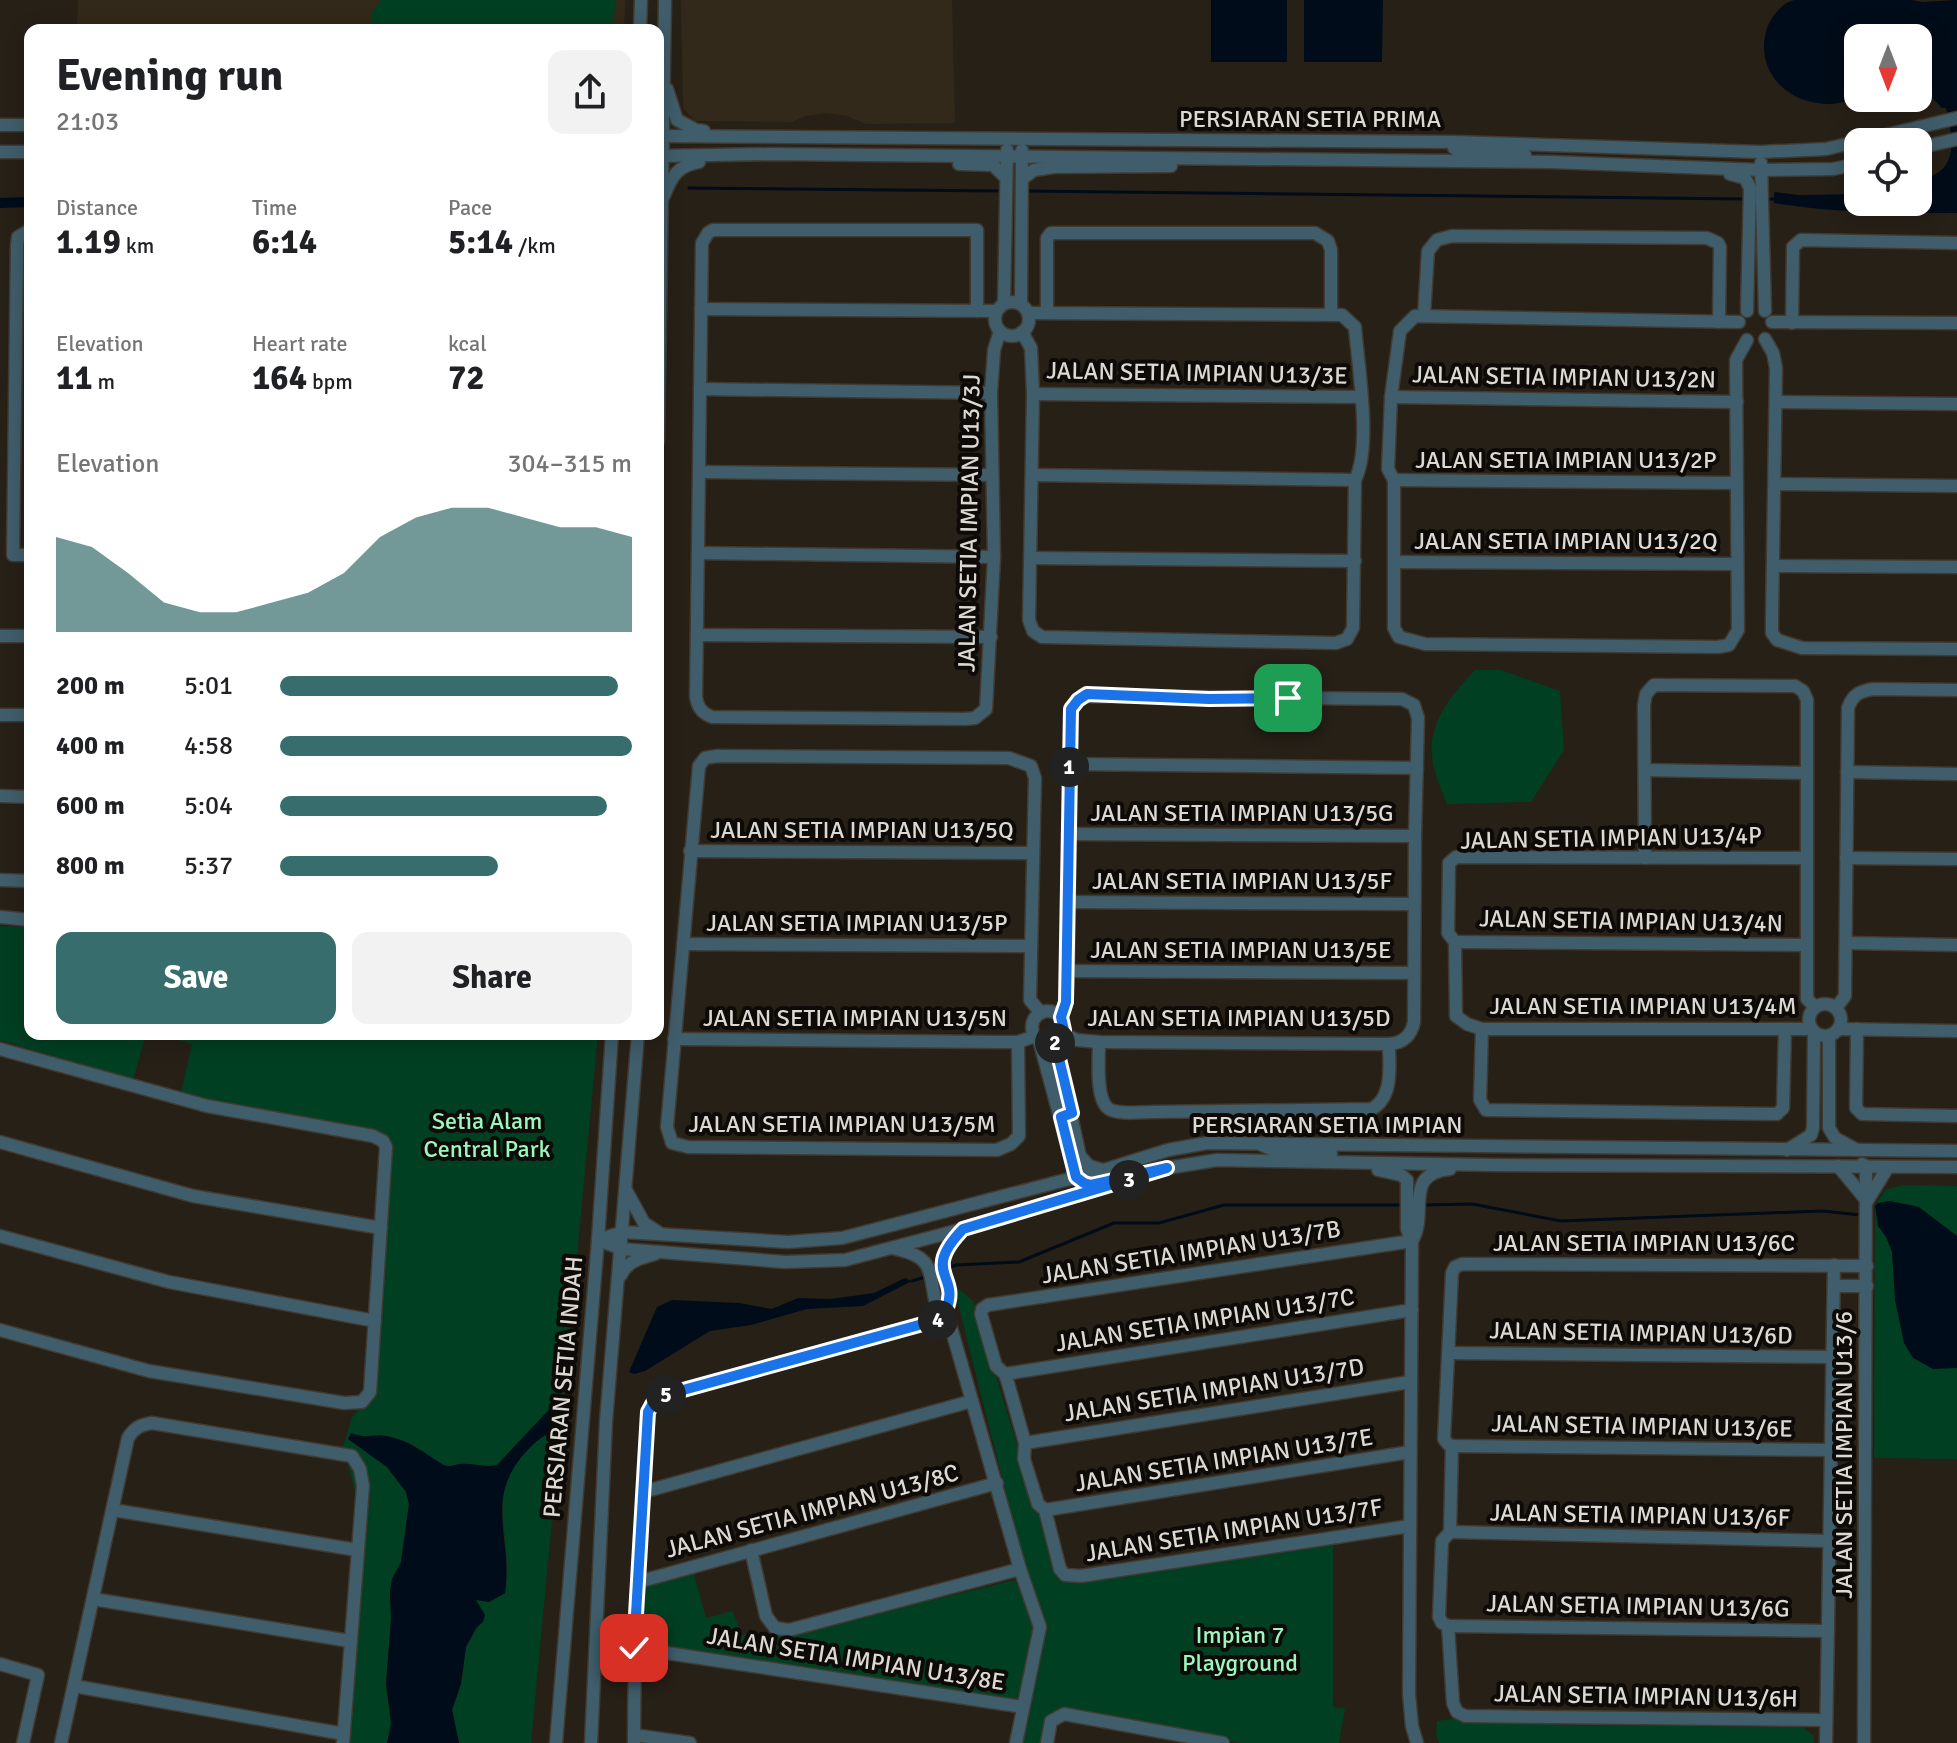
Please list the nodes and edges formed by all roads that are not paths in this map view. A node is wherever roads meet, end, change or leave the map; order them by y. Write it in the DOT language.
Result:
graph roads {
  1 [pos="641,0"];
  2 [pos="665,0"];
  3 [pos="640,24"];
  4 [pos="664,79"];
  5 [pos="1957,118"];
  6 [pos="0,125"];
  7 [pos="24,125"];
  8 [pos="733,135"];
  9 [pos="664,136"];
  10 [pos="1007,139"];
  11 [pos="1022,139"];
  12 [pos="1953,140"];
  13 [pos="1454,142"];
  14 [pos="1932,145"];
  15 [pos="0,152"];
  16 [pos="24,152"];
  17 [pos="1760,152"];
  18 [pos="771,154"];
  19 [pos="664,156"];
  20 [pos="900,156"];
  21 [pos="1007,156"];
  22 [pos="1022,156"];
  23 [pos="1213,159"];
  24 [pos="1551,162"];
  25 [pos="1632,166"];
  26 [pos="1844,167"];
  27 [pos="1833,169"];
  28 [pos="1762,170"];
  29 [pos="1006,178"];
  30 [pos="1022,179"];
  31 [pos="1759,188"];
  32 [pos="664,195"];
  33 [pos="24,234"];
  34 [pos="1957,243"];
  35 [pos="1748,265"];
  36 [pos="1764,265"];
  37 [pos="1000,307"];
  38 [pos="1025,308"];
  39 [pos="16,309"];
  40 [pos="24,309"];
  41 [pos="701,309"];
  42 [pos="977,311"];
  43 [pos="1047,313"];
  44 [pos="1337,315"];
  45 [pos="1420,316"];
  46 [pos="1743,317"];
  47 [pos="1769,317"];
  48 [pos="1719,322"];
  49 [pos="1792,323"];
  50 [pos="1957,323"];
  51 [pos="1000,331"];
  52 [pos="1022,332"];
  53 [pos="1765,339"];
  54 [pos="1747,340"];
  55 [pos="700,389"];
  56 [pos="15,391"];
  57 [pos="24,391"];
  58 [pos="991,393"];
  59 [pos="1033,394"];
  60 [pos="1361,397"];
  61 [pos="1391,397"];
  62 [pos="1737,402"];
  63 [pos="1776,402"];
  64 [pos="1957,404"];
  65 [pos="14,472"];
  66 [pos="24,472"];
  67 [pos="699,472"];
  68 [pos="992,475"];
  69 [pos="1032,475"];
  70 [pos="1355,480"];
  71 [pos="1394,480"];
  72 [pos="1737,483"];
  73 [pos="1775,484"];
  74 [pos="1957,486"];
  75 [pos="698,553"];
  76 [pos="24,555"];
  77 [pos="994,557"];
  78 [pos="1031,558"];
  79 [pos="1355,561"];
  80 [pos="1395,562"];
  81 [pos="1737,564"];
  82 [pos="1773,566"];
  83 [pos="1957,567"];
  84 [pos="697,635"];
  85 [pos="0,636"];
  86 [pos="24,636"];
  87 [pos="991,637"];
  88 [pos="1957,649"];
  89 [pos="1957,690"];
  90 [pos="0,715"];
  91 [pos="24,715"];
  92 [pos="1069,764"];
  93 [pos="1417,768"];
  94 [pos="1645,770"];
  95 [pos="1847,772"];
  96 [pos="1807,773"];
  97 [pos="1957,774"];
  98 [pos="0,796"];
  99 [pos="24,797"];
  100 [pos="1068,834"];
  101 [pos="1415,836"];
  102 [pos="690,851"];
  103 [pos="1033,853"];
  104 [pos="1645,858"];
  105 [pos="1807,858"];
  106 [pos="1846,858"];
  107 [pos="1957,859"];
  108 [pos="0,880"];
  109 [pos="24,881"];
  110 [pos="1069,902"];
  111 [pos="1414,904"];
  112 [pos="0,917"];
  113 [pos="24,919"];
  114 [pos="1455,942"];
  115 [pos="1846,943"];
  116 [pos="683,944"];
  117 [pos="1807,945"];
  118 [pos="1957,945"];
  119 [pos="1031,946"];
  120 [pos="1068,971"];
  121 [pos="1414,973"];
  122 [pos="1815,1007"];
  123 [pos="1836,1008"];
  124 [pos="1041,1013"];
  125 [pos="1061,1017"];
  126 [pos="1482,1029"];
  127 [pos="1785,1029"];
  128 [pos="1857,1029"];
  129 [pos="1812,1031"];
  130 [pos="1957,1031"];
  131 [pos="1834,1032"];
  132 [pos="1037,1038"];
  133 [pos="1059,1038"];
  134 [pos="674,1039"];
  135 [pos="612,1040"];
  136 [pos="638,1040"];
  137 [pos="1018,1042"];
  138 [pos="1099,1042"];
  139 [pos="1389,1044"];
  140 [pos="0,1049"];
  141 [pos="1814,1065"];
  142 [pos="1829,1065"];
  143 [pos="1066,1115"];
  144 [pos="1957,1116"];
  145 [pos="0,1142"];
  146 [pos="1255,1143"];
  147 [pos="1787,1150"];
  148 [pos="1834,1151"];
  149 [pos="1858,1151"];
  150 [pos="1957,1151"];
  151 [pos="1070,1155"];
  152 [pos="1325,1162"];
  153 [pos="1340,1162"];
  154 [pos="1493,1165"];
  155 [pos="1838,1166"];
  156 [pos="1866,1166"];
  157 [pos="1888,1167"];
  158 [pos="1957,1167"];
  159 [pos="1167,1168"];
  160 [pos="1104,1170"];
  161 [pos="1076,1177"];
  162 [pos="1054,1183"];
  163 [pos="627,1192"];
  164 [pos="1414,1195"];
  165 [pos="1866,1204"];
  166 [pos="381,1228"];
  167 [pos="963,1229"];
  168 [pos="623,1232"];
  169 [pos="662,1235"];
  170 [pos="0,1236"];
  171 [pos="598,1240"];
  172 [pos="1412,1241"];
  173 [pos="894,1248"];
  174 [pos="622,1249"];
  175 [pos="662,1251"];
  176 [pos="1834,1265"];
  177 [pos="1867,1266"];
  178 [pos="619,1280"];
  179 [pos="1834,1286"];
  180 [pos="1867,1286"];
  181 [pos="1412,1310"];
  182 [pos="947,1314"];
  183 [pos="375,1321"];
  184 [pos="0,1330"];
  185 [pos="1449,1353"];
  186 [pos="1833,1357"];
  187 [pos="1005,1374"];
  188 [pos="1410,1382"];
  189 [pos="972,1401"];
  190 [pos="1025,1443"];
  191 [pos="1452,1446"];
  192 [pos="1831,1450"];
  193 [pos="1410,1452"];
  194 [pos="997,1483"];
  195 [pos="643,1492"];
  196 [pos="113,1510"];
  197 [pos="1045,1510"];
  198 [pos="1410,1526"];
  199 [pos="1450,1532"];
  200 [pos="1830,1541"];
  201 [pos="357,1550"];
  202 [pos="751,1550"];
  203 [pos="1020,1569"];
  204 [pos="638,1582"];
  205 [pos="93,1599"];
  206 [pos="1448,1626"];
  207 [pos="1828,1631"];
  208 [pos="350,1641"];
  209 [pos="634,1648"];
  210 [pos="0,1664"];
  211 [pos="74,1686"];
  212 [pos="1023,1707"];
  213 [pos="1826,1720"];
  214 [pos="344,1739"];
  215 [pos="634,1739"];
  216 [pos="23,1743"];
  217 [pos="61,1743"];
  218 [pos="556,1743"];
  219 [pos="591,1743"];
  220 [pos="690,1743"];
  221 [pos="1016,1743"];
  222 [pos="1047,1743"];
  223 [pos="1223,1743"];
  224 [pos="1417,1743"];
  225 [pos="1826,1743"];
  226 [pos="1864,1743"];
  1 -- 3 [label="street"];
  2 -- 4 [label="street"];
  4 -- 8 [label="street"];
  5 -- 17 [label="street, PERSIARAN SETIA PRIMA"];
  6 -- 7 [label="street"];
  8 -- 9 [label="street, PERSIARAN SETIA PRIMA"];
  8 -- 10 [label="street, PERSIARAN SETIA PRIMA"];
  10 -- 11 [label="street, PERSIARAN SETIA PRIMA"];
  10 -- 21 [label="street"];
  11 -- 13 [label="street, PERSIARAN SETIA PRIMA"];
  11 -- 22 [label="street"];
  12 -- 14 [label="street"];
  13 -- 17 [label="street, PERSIARAN SETIA PRIMA"];
  13 -- 24 [label="street"];
  15 -- 16 [label="street"];
  17 -- 28 [label="street"];
  18 -- 19 [label="street, PERSIARAN SETIA PRIMA"];
  18 -- 20 [label="street, PERSIARAN SETIA PRIMA"];
  18 -- 32 [label="street"];
  20 -- 21 [label="street, PERSIARAN SETIA PRIMA"];
  20 -- 29 [label="street"];
  21 -- 22 [label="street, PERSIARAN SETIA PRIMA"];
  21 -- 29 [label="street"];
  22 -- 23 [label="street, PERSIARAN SETIA PRIMA"];
  22 -- 30 [label="street"];
  23 -- 24 [label="street, PERSIARAN SETIA PRIMA"];
  23 -- 30 [label="street"];
  24 -- 25 [label="street, PERSIARAN SETIA PRIMA"];
  25 -- 28 [label="street, PERSIARAN SETIA PRIMA"];
  25 -- 31 [label="street"];
  26 -- 27 [label="street, PERSIARAN SETIA PRIMA"];
  27 -- 28 [label="street, PERSIARAN SETIA PRIMA"];
  27 -- 31 [label="street"];
  28 -- 31 [label="street"];
  29 -- 37 [label="street"];
  30 -- 38 [label="street"];
  31 -- 35 [label="street"];
  31 -- 36 [label="street"];
  33 -- 39 [label="street"];
  34 -- 49 [label="street"];
  35 -- 36 [label="street"];
  35 -- 46 [label="street"];
  36 -- 47 [label="street"];
  37 -- 38 [label="street"];
  37 -- 42 [label="street"];
  37 -- 51 [label="street"];
  38 -- 43 [label="street"];
  38 -- 52 [label="street"];
  39 -- 40 [label="street"];
  39 -- 56 [label="street"];
  41 -- 42 [label="street"];
  41 -- 42 [label="street"];
  41 -- 55 [label="street"];
  43 -- 44 [label="street"];
  43 -- 44 [label="street"];
  44 -- 60 [label="street"];
  45 -- 48 [label="street"];
  45 -- 48 [label="street"];
  45 -- 61 [label="street"];
  46 -- 47 [label="street"];
  46 -- 48 [label="street"];
  46 -- 54 [label="street"];
  47 -- 49 [label="street"];
  47 -- 53 [label="street"];
  49 -- 50 [label="street"];
  51 -- 52 [label="street"];
  51 -- 58 [label="street, JALAN SETIA IMPIAN U13/3J"];
  52 -- 59 [label="street"];
  53 -- 54 [label="street"];
  53 -- 63 [label="street"];
  54 -- 62 [label="street"];
  55 -- 58 [label="street"];
  55 -- 67 [label="street"];
  56 -- 57 [label="street"];
  56 -- 65 [label="street"];
  58 -- 68 [label="street, JALAN SETIA IMPIAN U13/3J"];
  59 -- 60 [label="street, JALAN SETIA IMPIAN U13/3E"];
  59 -- 69 [label="street"];
  60 -- 70 [label="street"];
  61 -- 62 [label="street, JALAN SETIA IMPIAN U13/2N"];
  61 -- 71 [label="street"];
  62 -- 72 [label="street"];
  63 -- 64 [label="street"];
  63 -- 73 [label="street"];
  65 -- 66 [label="street"];
  65 -- 76 [label="street"];
  67 -- 68 [label="street"];
  67 -- 75 [label="street"];
  68 -- 77 [label="street, JALAN SETIA IMPIAN U13/3J"];
  69 -- 70 [label="street"];
  69 -- 78 [label="street"];
  70 -- 79 [label="street"];
  71 -- 72 [label="street, JALAN SETIA IMPIAN U13/2P"];
  71 -- 80 [label="street"];
  72 -- 81 [label="street"];
  73 -- 74 [label="street"];
  73 -- 82 [label="street"];
  75 -- 77 [label="street"];
  75 -- 84 [label="street"];
  77 -- 87 [label="street, JALAN SETIA IMPIAN U13/3J"];
  78 -- 79 [label="street"];
  78 -- 79 [label="street"];
  80 -- 81 [label="street, JALAN SETIA IMPIAN U13/2Q"];
  80 -- 81 [label="street"];
  82 -- 83 [label="street"];
  82 -- 88 [label="street"];
  84 -- 87 [label="street"];
  84 -- 87 [label="street, JALAN SETIA IMPIAN U13/3J"];
  85 -- 86 [label="street"];
  89 -- 95 [label="street"];
  90 -- 91 [label="street"];
  92 -- 93 [label="street"];
  92 -- 93 [label="street"];
  92 -- 100 [label="street"];
  93 -- 101 [label="street"];
  94 -- 96 [label="street"];
  94 -- 96 [label="street"];
  94 -- 104 [label="street"];
  95 -- 97 [label="street"];
  95 -- 106 [label="street"];
  96 -- 105 [label="street"];
  98 -- 99 [label="street"];
  100 -- 101 [label="street, JALAN SETIA IMPIAN U13/5G"];
  100 -- 110 [label="street"];
  101 -- 111 [label="street"];
  102 -- 103 [label="street, JALAN SETIA IMPIAN U13/5Q"];
  102 -- 103 [label="street"];
  102 -- 116 [label="street"];
  103 -- 119 [label="street"];
  104 -- 105 [label="street, JALAN SETIA IMPIAN U13/4P"];
  104 -- 114 [label="street, JALAN SETIA IMPIAN U13/4P"];
  105 -- 117 [label="street"];
  106 -- 107 [label="street"];
  106 -- 115 [label="street"];
  108 -- 109 [label="street"];
  110 -- 111 [label="street, JALAN SETIA IMPIAN U13/5F"];
  110 -- 120 [label="street"];
  111 -- 121 [label="street"];
  112 -- 113 [label="street"];
  114 -- 117 [label="street, JALAN SETIA IMPIAN U13/4N"];
  114 -- 126 [label="street, JALAN SETIA IMPIAN U13/4M"];
  115 -- 118 [label="street"];
  115 -- 123 [label="street"];
  116 -- 119 [label="street, JALAN SETIA IMPIAN U13/5P"];
  116 -- 134 [label="street"];
  117 -- 122 [label="street"];
  119 -- 124 [label="street"];
  120 -- 121 [label="street, JALAN SETIA IMPIAN U13/5E"];
  120 -- 125 [label="street"];
  121 -- 139 [label="street, JALAN SETIA IMPIAN U13/5D"];
  122 -- 123 [label="street"];
  122 -- 129 [label="street"];
  123 -- 131 [label="street"];
  124 -- 125 [label="street"];
  124 -- 132 [label="street"];
  125 -- 133 [label="street"];
  126 -- 127 [label="street, JALAN SETIA IMPIAN U13/4M"];
  126 -- 127 [label="street"];
  127 -- 129 [label="street, JALAN SETIA IMPIAN U13/4M"];
  128 -- 130 [label="street"];
  128 -- 131 [label="street"];
  128 -- 144 [label="street"];
  129 -- 131 [label="street"];
  129 -- 141 [label="street"];
  131 -- 142 [label="street"];
  132 -- 133 [label="street"];
  132 -- 137 [label="street, JALAN SETIA IMPIAN U13/5N"];
  132 -- 143 [label="street"];
  133 -- 138 [label="street, JALAN SETIA IMPIAN U13/5D"];
  133 -- 143 [label="street"];
  134 -- 137 [label="street, JALAN SETIA IMPIAN U13/5N"];
  134 -- 137 [label="street, JALAN SETIA IMPIAN U13/5M"];
  135 -- 171 [label="street, PERSIARAN SETIA INDAH"];
  136 -- 163 [label="street, PERSIARAN SETIA INDAH"];
  138 -- 139 [label="street, JALAN SETIA IMPIAN U13/5D"];
  138 -- 139 [label="street"];
  140 -- 166 [label="street"];
  141 -- 142 [label="street"];
  141 -- 147 [label="street"];
  142 -- 149 [label="street"];
  143 -- 151 [label="street"];
  143 -- 160 [label="street"];
  145 -- 166 [label="street"];
  146 -- 147 [label="street, PERSIARAN SETIA IMPIAN"];
  146 -- 152 [label="street"];
  146 -- 160 [label="street, PERSIARAN SETIA IMPIAN"];
  147 -- 148 [label="street, PERSIARAN SETIA IMPIAN"];
  148 -- 149 [label="street, PERSIARAN SETIA IMPIAN"];
  148 -- 156 [label="street"];
  149 -- 150 [label="street, PERSIARAN SETIA IMPIAN"];
  151 -- 161 [label="street"];
  151 -- 162 [label="street"];
  152 -- 153 [label="street, PERSIARAN SETIA IMPIAN"];
  152 -- 159 [label="street, PERSIARAN SETIA IMPIAN"];
  153 -- 154 [label="street, PERSIARAN SETIA IMPIAN"];
  153 -- 164 [label="street"];
  154 -- 155 [label="street, PERSIARAN SETIA IMPIAN"];
  154 -- 164 [label="street"];
  155 -- 156 [label="street, PERSIARAN SETIA IMPIAN"];
  155 -- 165 [label="street"];
  156 -- 157 [label="street, PERSIARAN SETIA IMPIAN"];
  156 -- 165 [label="street, JALAN SETIA IMPIAN U13/6"];
  157 -- 158 [label="street, PERSIARAN SETIA IMPIAN"];
  157 -- 165 [label="street"];
  159 -- 161 [label="street"];
  159 -- 167 [label="street, PERSIARAN SETIA IMPIAN"];
  160 -- 161 [label="street, PERSIARAN SETIA IMPIAN"];
  161 -- 162 [label="street, PERSIARAN SETIA IMPIAN"];
  162 -- 169 [label="street, PERSIARAN SETIA IMPIAN"];
  163 -- 168 [label="street, PERSIARAN SETIA INDAH"];
  163 -- 169 [label="street"];
  164 -- 172 [label="street"];
  165 -- 177 [label="street, JALAN SETIA IMPIAN U13/6"];
  166 -- 183 [label="street"];
  167 -- 173 [label="street, PERSIARAN SETIA IMPIAN"];
  167 -- 182 [label="street"];
  168 -- 169 [label="street, PERSIARAN SETIA IMPIAN"];
  168 -- 171 [label="street, PERSIARAN SETIA IMPIAN"];
  168 -- 174 [label="street, PERSIARAN SETIA INDAH"];
  170 -- 183 [label="street"];
  171 -- 174 [label="street, PERSIARAN SETIA IMPIAN"];
  171 -- 218 [label="street, PERSIARAN SETIA INDAH"];
  172 -- 181 [label="street"];
  172 -- 187 [label="street, JALAN SETIA IMPIAN U13/7B"];
  173 -- 175 [label="street, PERSIARAN SETIA IMPIAN"];
  173 -- 182 [label="street"];
  174 -- 175 [label="street, PERSIARAN SETIA IMPIAN"];
  174 -- 178 [label="street, PERSIARAN SETIA INDAH"];
  175 -- 178 [label="street"];
  176 -- 177 [label="street, JALAN SETIA IMPIAN U13/6C"];
  176 -- 179 [label="street"];
  176 -- 185 [label="street, JALAN SETIA IMPIAN U13/6C"];
  177 -- 180 [label="street, JALAN SETIA IMPIAN U13/6"];
  178 -- 219 [label="street, PERSIARAN SETIA INDAH"];
  179 -- 180 [label="street"];
  179 -- 186 [label="street"];
  180 -- 226 [label="street, JALAN SETIA IMPIAN U13/6"];
  181 -- 187 [label="street, JALAN SETIA IMPIAN U13/7C"];
  181 -- 188 [label="street"];
  182 -- 189 [label="street"];
  182 -- 195 [label="street"];
  183 -- 184 [label="street"];
  185 -- 186 [label="street, JALAN SETIA IMPIAN U13/6D"];
  185 -- 191 [label="street"];
  186 -- 192 [label="street"];
  187 -- 190 [label="street"];
  188 -- 190 [label="street, JALAN SETIA IMPIAN U13/7D"];
  188 -- 193 [label="street"];
  189 -- 194 [label="street"];
  189 -- 195 [label="street"];
  190 -- 197 [label="street"];
  191 -- 192 [label="street, JALAN SETIA IMPIAN U13/6E"];
  191 -- 199 [label="street"];
  192 -- 200 [label="street"];
  193 -- 197 [label="street, JALAN SETIA IMPIAN U13/7E"];
  193 -- 198 [label="street"];
  194 -- 202 [label="street, JALAN SETIA IMPIAN U13/8C"];
  194 -- 203 [label="street"];
  195 -- 204 [label="street"];
  196 -- 201 [label="street"];
  196 -- 201 [label="street"];
  196 -- 205 [label="street"];
  197 -- 198 [label="street, JALAN SETIA IMPIAN U13/7F"];
  198 -- 224 [label="street"];
  199 -- 200 [label="street, JALAN SETIA IMPIAN U13/6F"];
  199 -- 206 [label="street"];
  200 -- 207 [label="street"];
  201 -- 208 [label="street"];
  202 -- 203 [label="street"];
  202 -- 204 [label="street, JALAN SETIA IMPIAN U13/8C"];
  203 -- 212 [label="street"];
  204 -- 209 [label="street"];
  205 -- 208 [label="street"];
  205 -- 211 [label="street"];
  206 -- 207 [label="street, JALAN SETIA IMPIAN U13/6G"];
  206 -- 213 [label="street, JALAN SETIA IMPIAN U13/6H"];
  207 -- 213 [label="street"];
  208 -- 214 [label="street"];
  209 -- 212 [label="street, JALAN SETIA IMPIAN U13/8E"];
  209 -- 215 [label="street"];
  210 -- 216 [label="street"];
  211 -- 214 [label="street"];
  211 -- 217 [label="street"];
  212 -- 221 [label="street"];
  213 -- 225 [label="street"];
  215 -- 220 [label="street"];
  222 -- 223 [label="street"];
}
